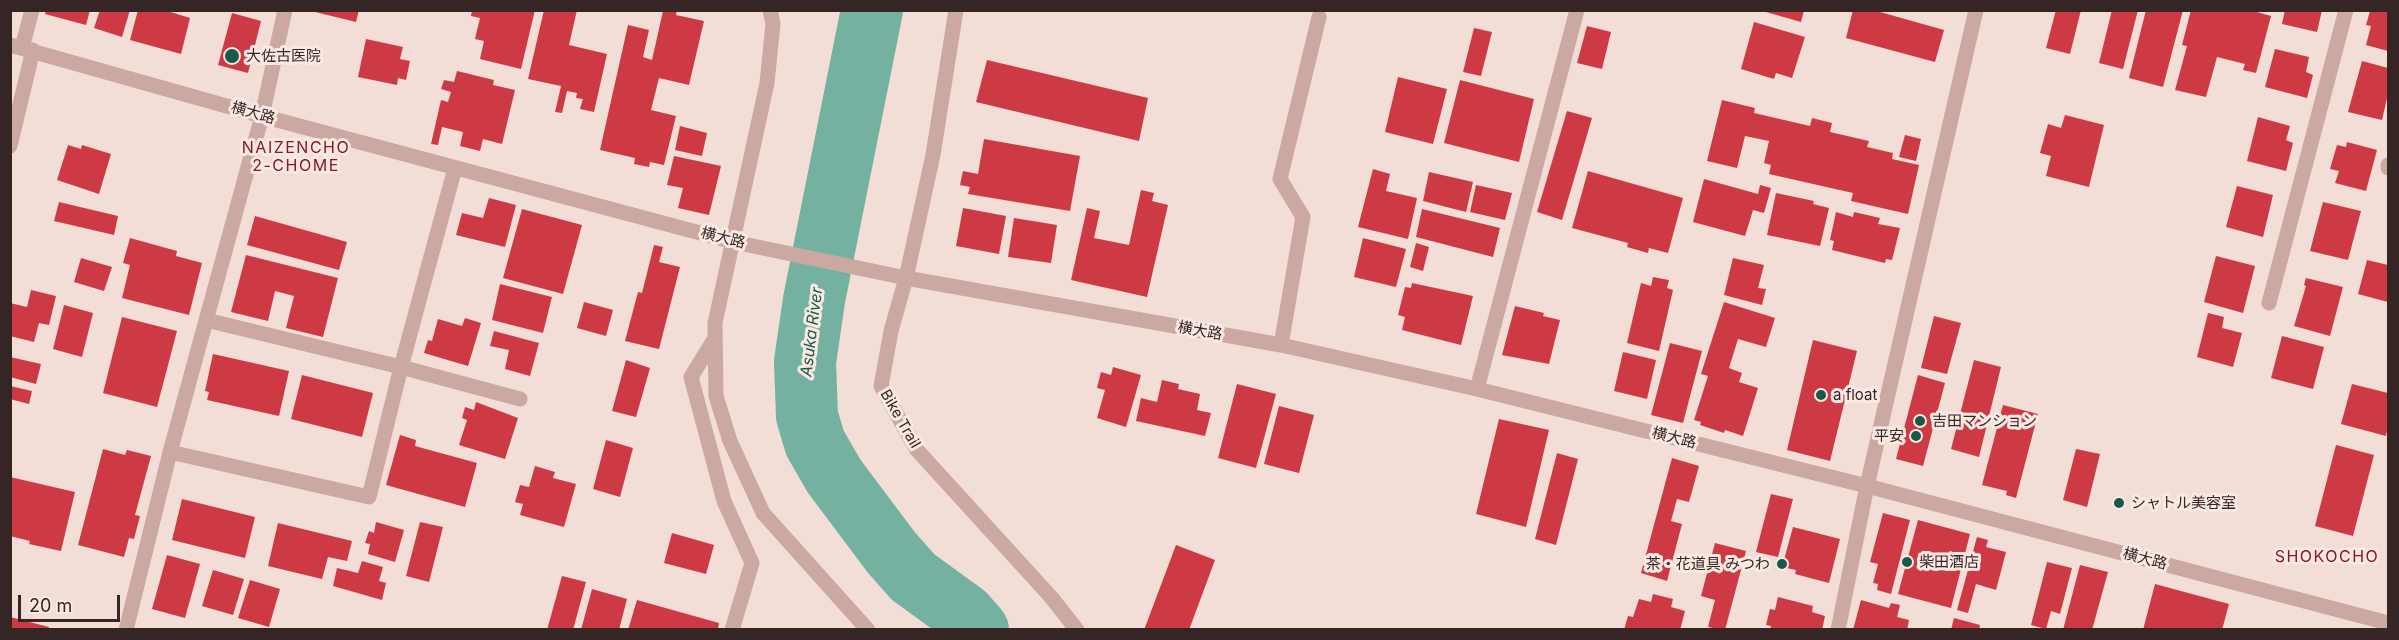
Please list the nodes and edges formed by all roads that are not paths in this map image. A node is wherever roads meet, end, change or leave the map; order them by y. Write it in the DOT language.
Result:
graph roads {
  1 [pos="32,10"];
  2 [pos="285,10"];
  3 [pos="770,10"];
  4 [pos="957,10"];
  5 [pos="1578,10"];
  6 [pos="1976,10"];
  7 [pos="2346,10"];
  8 [pos="1319,18"];
  9 [pos="22,48"];
  10 [pos="262,116"];
  11 [pos="10,146"];
  12 [pos="455,168"];
  13 [pos="734,242"];
  14 [pos="906,278"];
  15 [pos="2269,303"];
  16 [pos="206,320"];
  17 [pos="715,338"];
  18 [pos="1281,345"];
  19 [pos="401,368"];
  20 [pos="1477,389"];
  21 [pos="520,399"];
  22 [pos="170,452"];
  23 [pos="1867,486"];
  24 [pos="2388,623"];
  25 [pos="126,630"];
  26 [pos="732,630"];
  27 [pos="868,630"];
  28 [pos="1077,630"];
  29 [pos="1838,630"];
  1 -- 9 [label="street"];
  2 -- 10 [label="street"];
  3 -- 13 [label="street"];
  4 -- 14 [label="street, Bike Trail"];
  5 -- 20 [label="street"];
  6 -- 23 [label="street"];
  7 -- 15 [label="street"];
  8 -- 18 [label="street"];
  9 -- 10 [label="street, 横大路"];
  9 -- 11 [label="street"];
  10 -- 12 [label="street, 横大路"];
  10 -- 16 [label="street"];
  12 -- 13 [label="street, 横大路"];
  12 -- 19 [label="street"];
  13 -- 14 [label="street, 横大路"];
  13 -- 17 [label="street"];
  14 -- 18 [label="street, 横大路"];
  14 -- 28 [label="street, Bike Trail"];
  16 -- 19 [label="street"];
  16 -- 22 [label="street"];
  17 -- 26 [label="street"];
  17 -- 27 [label="street"];
  18 -- 20 [label="street, 横大路"];
  19 -- 21 [label="street"];
  19 -- 22 [label="street"];
  20 -- 23 [label="street, 横大路"];
  22 -- 25 [label="street"];
  23 -- 24 [label="street, 横大路"];
  23 -- 29 [label="street"];
}
